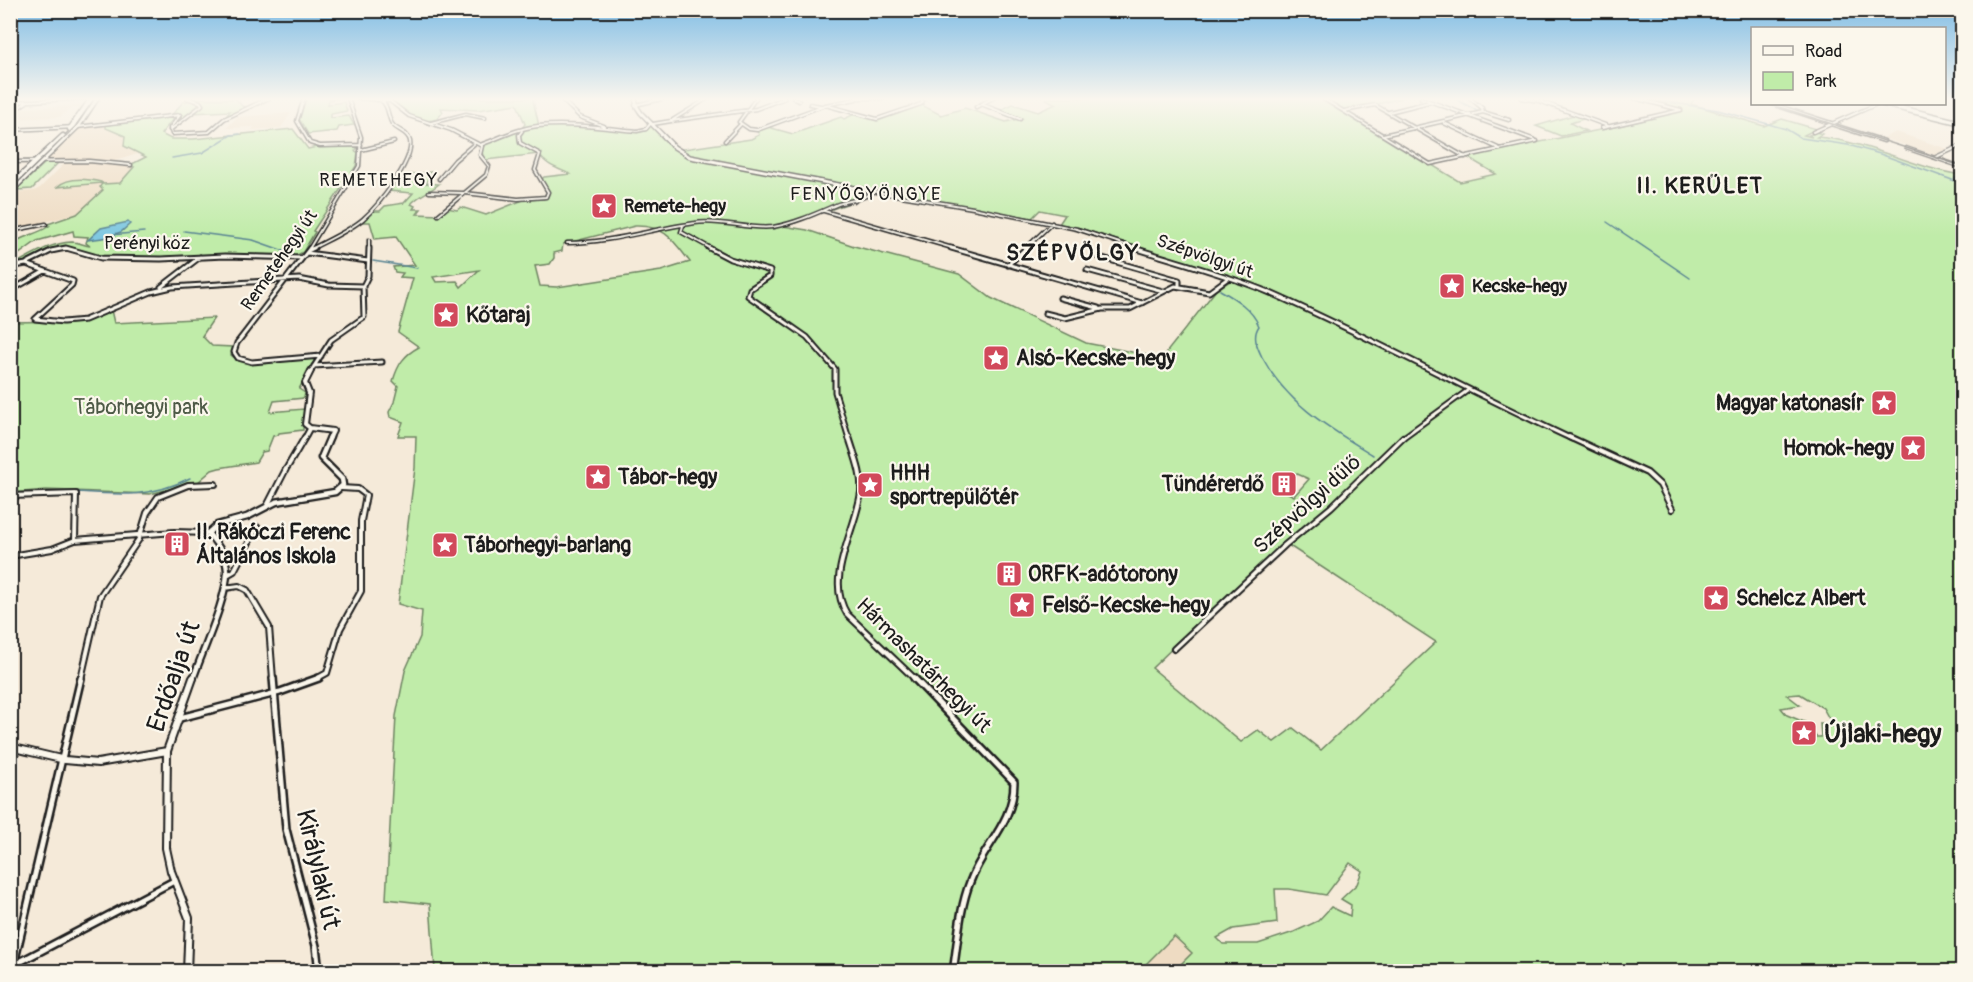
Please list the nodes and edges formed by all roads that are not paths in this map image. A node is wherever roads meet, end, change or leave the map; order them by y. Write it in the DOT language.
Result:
graph roads {
  1 [pos="56,144"];
  2 [pos="59,144"];
  3 [pos="313,144"];
  4 [pos="386,144"];
  5 [pos="410,144"];
  6 [pos="474,144"];
  7 [pos="485,144"];
  8 [pos="522,144"];
  9 [pos="669,144"];
  10 [pos="1397,144"];
  11 [pos="1442,144"];
  12 [pos="1490,144"];
  13 [pos="1524,144"];
  14 [pos="361,145"];
  15 [pos="482,145"];
  16 [pos="1962,145"];
  17 [pos="1906,148"];
  18 [pos="1501,149"];
  19 [pos="361,150"];
  20 [pos="1465,157"];
  21 [pos="1935,158"];
  22 [pos="10,162"];
  23 [pos="36,162"];
  24 [pos="42,162"];
  25 [pos="131,165"];
  26 [pos="1962,167"];
  27 [pos="439,179"];
  28 [pos="10,186"];
  29 [pos="865,190"];
  30 [pos="873,191"];
  31 [pos="11,192"];
  32 [pos="429,192"];
  33 [pos="464,193"];
  34 [pos="855,201"];
  35 [pos="824,211"];
  36 [pos="438,215"];
  37 [pos="1052,223"];
  38 [pos="46,224"];
  39 [pos="683,226"];
  40 [pos="10,231"];
  41 [pos="369,240"];
  42 [pos="567,243"];
  43 [pos="307,253"];
  44 [pos="201,256"];
  45 [pos="1099,257"];
  46 [pos="303,258"];
  47 [pos="368,261"];
  48 [pos="26,264"];
  49 [pos="1008,266"];
  50 [pos="10,267"];
  51 [pos="1087,270"];
  52 [pos="45,271"];
  53 [pos="1228,278"];
  54 [pos="288,280"];
  55 [pos="1179,285"];
  56 [pos="363,286"];
  57 [pos="157,290"];
  58 [pos="10,291"];
  59 [pos="1164,291"];
  60 [pos="1060,298"];
  61 [pos="1142,303"];
  62 [pos="1102,309"];
  63 [pos="1045,313"];
  64 [pos="321,356"];
  65 [pos="382,362"];
  66 [pos="314,366"];
  67 [pos="311,371"];
  68 [pos="1468,391"];
  69 [pos="310,428"];
  70 [pos="215,484"];
  71 [pos="341,488"];
  72 [pos="10,496"];
  73 [pos="267,506"];
  74 [pos="1672,509"];
  75 [pos="257,527"];
  76 [pos="208,533"];
  77 [pos="140,535"];
  78 [pos="75,540"];
  79 [pos="11,557"];
  80 [pos="227,575"];
  81 [pos="225,588"];
  82 [pos="1174,649"];
  83 [pos="287,688"];
  84 [pos="274,693"];
  85 [pos="275,703"];
  86 [pos="180,718"];
  87 [pos="10,747"];
  88 [pos="167,751"];
  89 [pos="60,758"];
  90 [pos="174,881"];
  91 [pos="13,968"];
  92 [pos="187,972"];
  93 [pos="319,972"];
  94 [pos="953,972"];
  1 -- 23 [label="main road"];
  2 -- 24 [label="main road"];
  3 -- 14 [label="street"];
  4 -- 19 [label="street"];
  5 -- 43 [label="street"];
  6 -- 15 [label="street"];
  6 -- 27 [label="street"];
  7 -- 15 [label="street"];
  8 -- 33 [label="street"];
  9 -- 29 [label="street, Szépvölgyi út"];
  10 -- 20 [label="street"];
  11 -- 20 [label="street"];
  12 -- 18 [label="street"];
  13 -- 18 [label="street"];
  14 -- 19 [label="street, Remetehegyi út"];
  15 -- 33 [label="street"];
  16 -- 21 [label="street"];
  17 -- 21 [label="street"];
  18 -- 20 [label="street"];
  19 -- 43 [label="street, Remetehegyi út"];
  21 -- 26 [label="street"];
  22 -- 23 [label="street"];
  23 -- 24 [label="street"];
  23 -- 28 [label="main road"];
  24 -- 25 [label="street"];
  24 -- 31 [label="main road"];
  29 -- 30 [label="street, Szépvölgyi út"];
  29 -- 34 [label="street"];
  30 -- 34 [label="street"];
  30 -- 37 [label="street, Szépvölgyi út"];
  32 -- 33 [label="street"];
  33 -- 36 [label="street"];
  34 -- 35 [label="street"];
  35 -- 39 [label="street"];
  35 -- 49 [label="street"];
  37 -- 49 [label="street"];
  37 -- 53 [label="street, Szépvölgyi út"];
  38 -- 40 [label="street"];
  39 -- 42 [label="street"];
  39 -- 94 [label="street, Hármashatárhegyi út"];
  41 -- 47 [label="street"];
  43 -- 46 [label="street, Remetehegyi út"];
  43 -- 47 [label="street"];
  44 -- 46 [label="street, Perényi köz"];
  44 -- 48 [label="street, Perényi köz"];
  44 -- 57 [label="street"];
  45 -- 55 [label="street"];
  46 -- 54 [label="street, Remetehegyi út"];
  47 -- 56 [label="street"];
  48 -- 50 [label="street"];
  48 -- 52 [label="street"];
  49 -- 61 [label="street"];
  51 -- 59 [label="street"];
  52 -- 57 [label="street"];
  52 -- 58 [label="street"];
  53 -- 55 [label="street"];
  53 -- 68 [label="street, Szépvölgyi út"];
  54 -- 56 [label="street"];
  54 -- 57 [label="street"];
  54 -- 64 [label="street, Remetehegyi út"];
  55 -- 59 [label="street"];
  56 -- 64 [label="street"];
  59 -- 61 [label="street"];
  60 -- 62 [label="street"];
  61 -- 62 [label="street"];
  62 -- 63 [label="street"];
  64 -- 66 [label="street"];
  65 -- 66 [label="street"];
  66 -- 67 [label="street"];
  67 -- 69 [label="street"];
  68 -- 74 [label="street, Szépvölgyi út"];
  68 -- 82 [label="street, Szépvölgyi dűlő"];
  69 -- 71 [label="street"];
  69 -- 73 [label="street"];
  70 -- 77 [label="street"];
  71 -- 73 [label="street"];
  71 -- 83 [label="street"];
  72 -- 78 [label="street"];
  73 -- 76 [label="street"];
  75 -- 80 [label="street"];
  76 -- 77 [label="street"];
  76 -- 80 [label="street, Erdőalja út"];
  77 -- 78 [label="street"];
  77 -- 89 [label="street"];
  78 -- 79 [label="street"];
  80 -- 81 [label="street, Erdőalja út"];
  81 -- 84 [label="street, Királylaki út"];
  81 -- 86 [label="street, Erdőalja út"];
  83 -- 84 [label="street"];
  83 -- 85 [label="street"];
  84 -- 85 [label="street, Királylaki út"];
  84 -- 86 [label="street"];
  85 -- 93 [label="street, Királylaki út"];
  86 -- 88 [label="street, Erdőalja út"];
  87 -- 89 [label="street"];
  88 -- 89 [label="street"];
  88 -- 90 [label="street, Erdőalja út"];
  89 -- 91 [label="street"];
  90 -- 91 [label="street"];
  90 -- 92 [label="street, Erdőalja út"];
}
